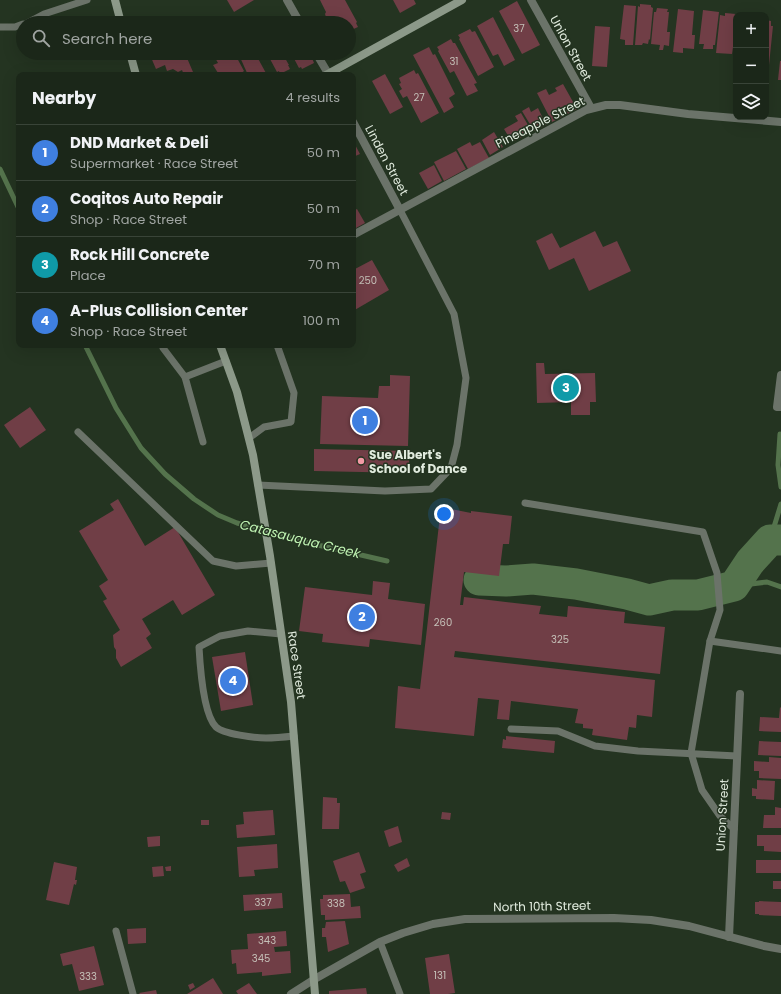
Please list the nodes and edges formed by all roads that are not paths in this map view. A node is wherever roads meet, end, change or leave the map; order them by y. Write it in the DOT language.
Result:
graph roads {
  1 [pos="87,0"];
  2 [pos="115,0"];
  3 [pos="287,0"];
  4 [pos="462,0"];
  5 [pos="531,0"];
  6 [pos="40,16"];
  7 [pos="119,16"];
  8 [pos="296,16"];
  9 [pos="0,27"];
  10 [pos="16,28"];
  11 [pos="356,59"];
  12 [pos="132,60"];
  13 [pos="320,60"];
  14 [pos="355,60"];
  15 [pos="135,72"];
  16 [pos="326,72"];
  17 [pos="333,72"];
  18 [pos="590,108"];
  19 [pos="781,122"];
  20 [pos="356,128"];
  21 [pos="400,210"];
  22 [pos="356,233"];
  23 [pos="163,348"];
  24 [pos="223,348"];
  25 [pos="278,348"];
  26 [pos="226,361"];
  27 [pos="781,375"];
  28 [pos="185,377"];
  29 [pos="779,407"];
  30 [pos="78,432"];
  31 [pos="249,438"];
  32 [pos="203,442"];
  33 [pos="258,485"];
  34 [pos="525,503"];
  35 [pos="270,560"];
  36 [pos="281,634"];
  37 [pos="710,641"];
  38 [pos="781,651"];
  39 [pos="740,694"];
  40 [pos="511,729"];
  41 [pos="294,736"];
  42 [pos="691,753"];
  43 [pos="737,756"];
  44 [pos="734,829"];
  45 [pos="116,931"];
  46 [pos="729,937"];
  47 [pos="380,942"];
  48 [pos="781,949"];
  49 [pos="313,980"];
  50 [pos="133,994"];
  51 [pos="291,994"];
  52 [pos="314,994"];
  53 [pos="400,994"];
  1 -- 6 [label="lane"];
  2 -- 7 [label="main road"];
  3 -- 8 [label="street"];
  4 -- 11 [label="main road"];
  5 -- 18 [label="street, Union Street"];
  9 -- 10 [label="lane"];
  12 -- 15 [label="main road"];
  13 -- 16 [label="street"];
  14 -- 17 [label="main road"];
  18 -- 19 [label="street, Pineapple Street"];
  18 -- 21 [label="street, Pineapple Street"];
  20 -- 21 [label="street, Linden Street"];
  21 -- 22 [label="street, Pineapple Street"];
  21 -- 33 [label="lane"];
  23 -- 28 [label="lane"];
  24 -- 26 [label="main road, Race Street"];
  25 -- 31 [label="lane"];
  26 -- 28 [label="lane"];
  26 -- 31 [label="main road, Race Street"];
  27 -- 29 [label="street"];
  28 -- 32 [label="lane"];
  30 -- 35 [label="lane"];
  31 -- 33 [label="main road, Race Street"];
  33 -- 35 [label="main road, Race Street"];
  34 -- 37 [label="lane"];
  35 -- 36 [label="main road, Race Street"];
  36 -- 41 [label="main road, Race Street"];
  36 -- 41 [label="lane"];
  37 -- 38 [label="lane"];
  37 -- 42 [label="lane"];
  39 -- 43 [label="street, Union Street"];
  40 -- 42 [label="lane"];
  41 -- 49 [label="main road, Race Street"];
  42 -- 43 [label="lane"];
  42 -- 44 [label="lane"];
  43 -- 44 [label="street, Union Street"];
  44 -- 46 [label="street, Union Street"];
  45 -- 50 [label="lane"];
  46 -- 47 [label="street, North 10th Street"];
  46 -- 48 [label="street, North 10th Street"];
  47 -- 49 [label="street, North 10th Street"];
  47 -- 53 [label="lane"];
  49 -- 51 [label="street, North 10th Street"];
  49 -- 52 [label="main road, Race Street"];
}
